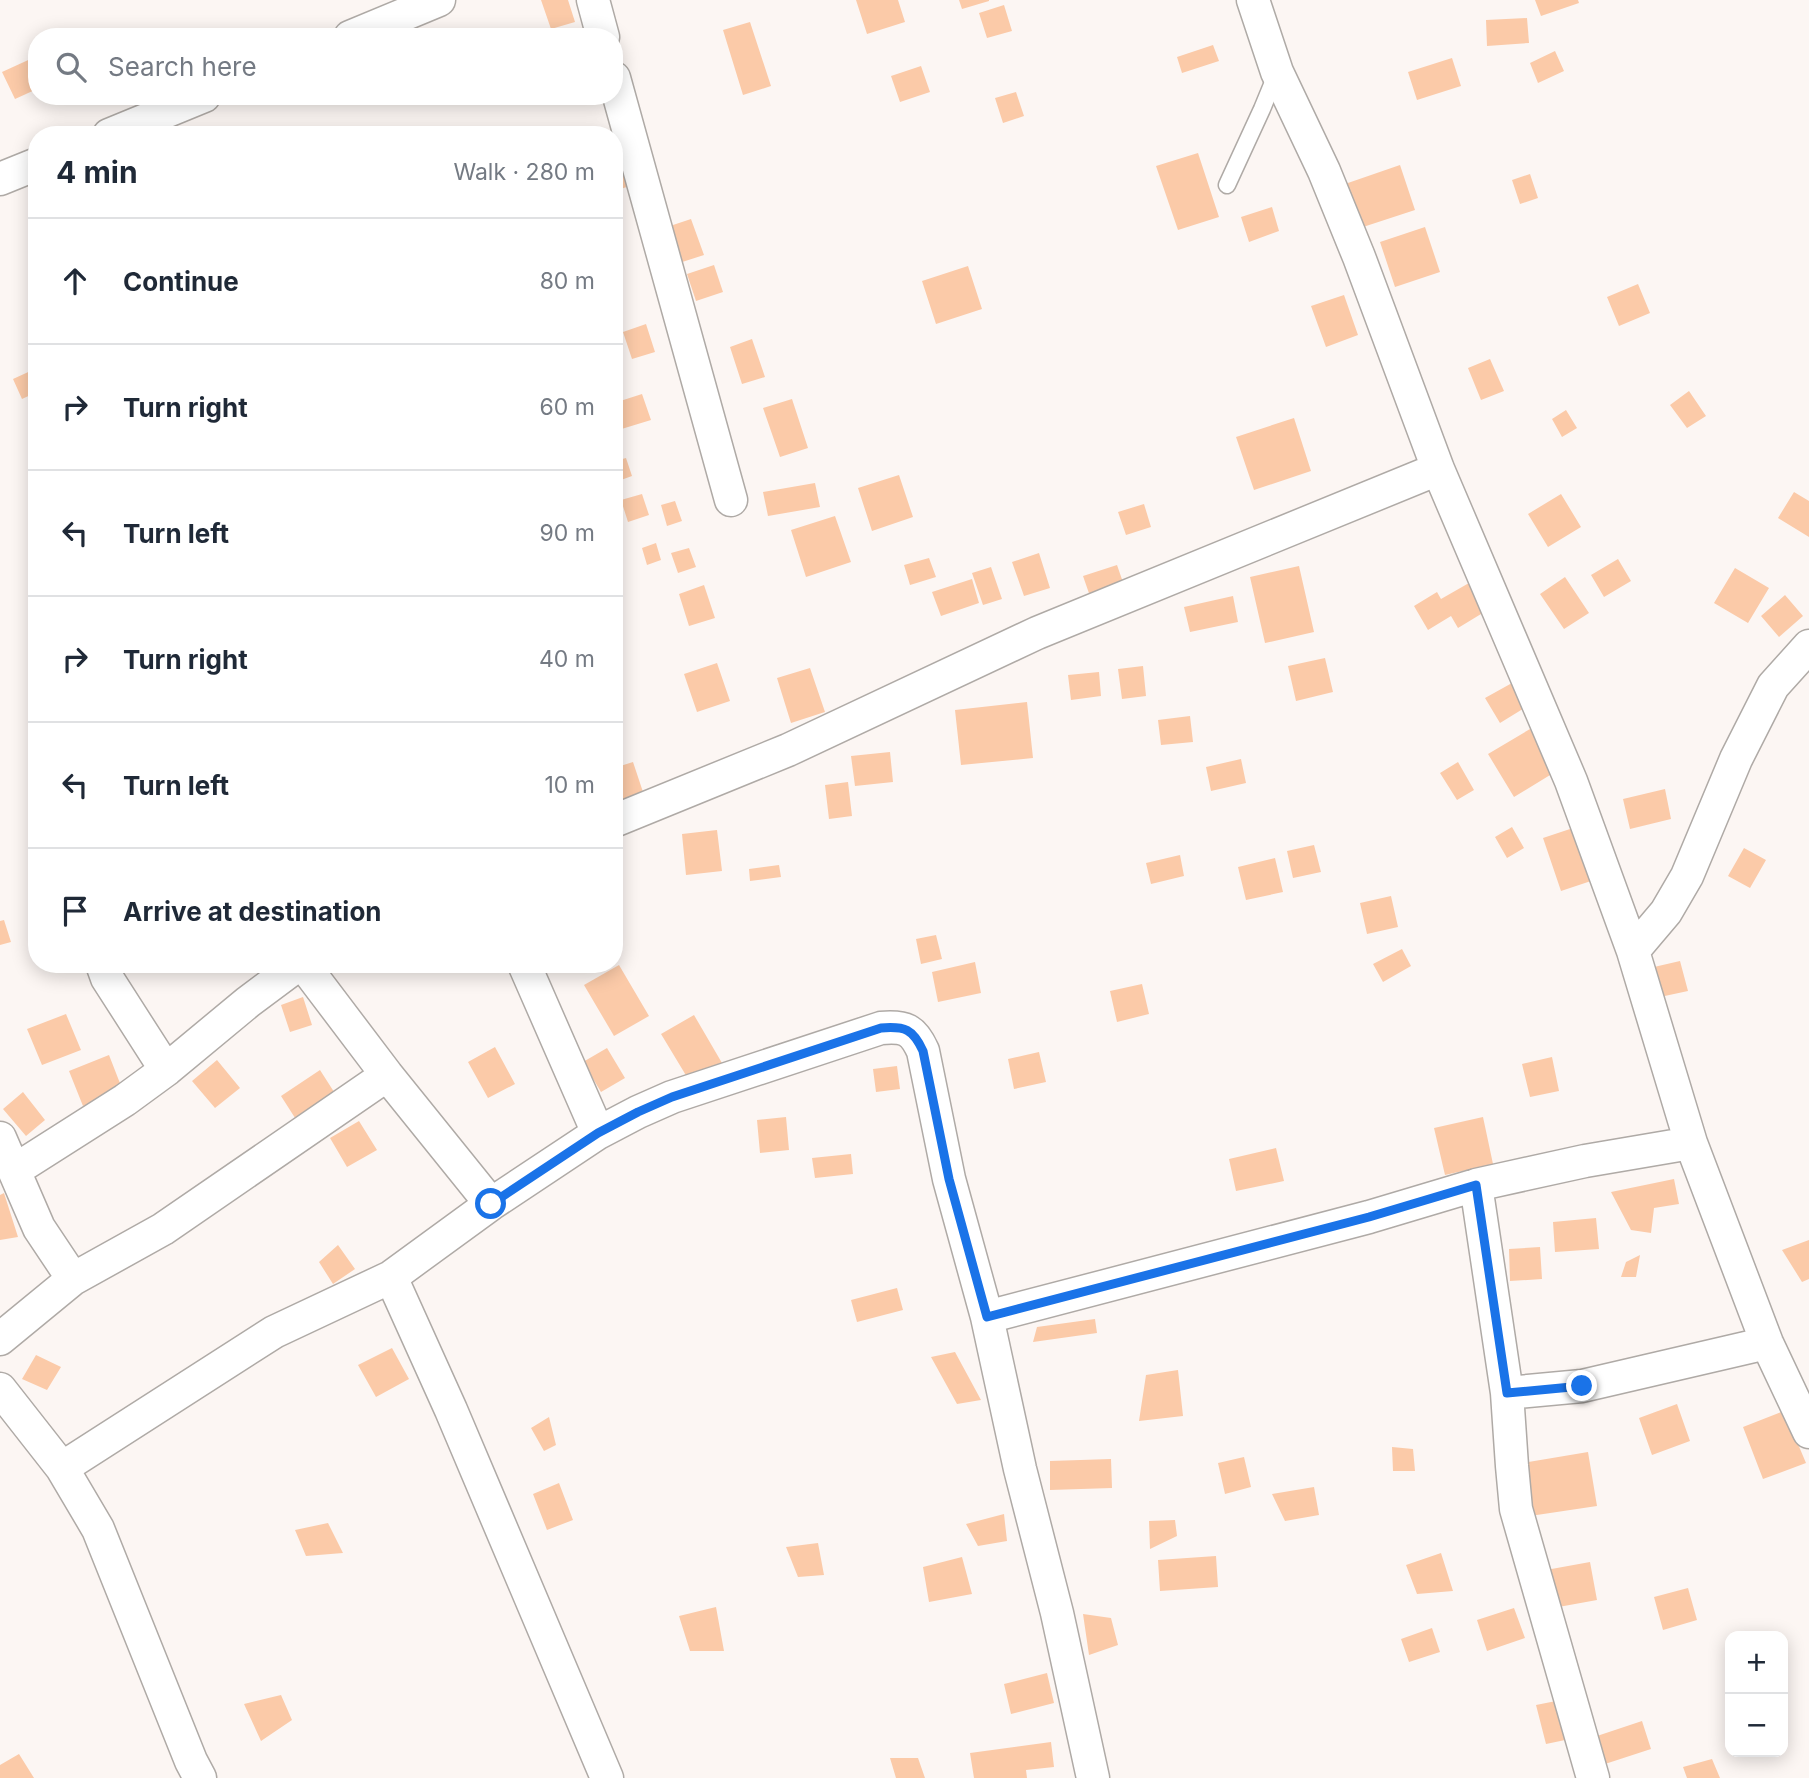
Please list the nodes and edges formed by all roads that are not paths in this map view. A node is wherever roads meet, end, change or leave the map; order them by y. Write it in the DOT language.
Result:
graph roads {
  1 [pos="439,0"];
  2 [pos="593,0"];
  3 [pos="1253,0"];
  4 [pos="372,28"];
  5 [pos="601,28"];
  6 [pos="1277,72"];
  7 [pos="182,105"];
  8 [pos="621,105"];
  9 [pos="131,126"];
  10 [pos="28,168"];
  11 [pos="0,179"];
  12 [pos="1227,185"];
  13 [pos="1438,469"];
  14 [pos="731,500"];
  15 [pos="1809,646"];
  16 [pos="623,817"];
  17 [pos="1633,951"];
  18 [pos="105,973"];
  19 [pos="288,973"];
  20 [pos="308,973"];
  21 [pos="528,973"];
  22 [pos="166,1070"];
  23 [pos="387,1075"];
  24 [pos="598,1133"];
  25 [pos="0,1138"];
  26 [pos="1691,1143"];
  27 [pos="15,1170"];
  28 [pos="1476,1185"];
  29 [pos="491,1204"];
  30 [pos="391,1277"];
  31 [pos="73,1279"];
  32 [pos="987,1317"];
  33 [pos="0,1339"];
  34 [pos="1767,1343"];
  35 [pos="0,1389"];
  36 [pos="1507,1393"];
  37 [pos="1809,1432"];
  38 [pos="62,1468"];
  39 [pos="200,1778"];
  40 [pos="607,1778"];
  41 [pos="1093,1778"];
  42 [pos="1593,1778"];
  1 -- 4 [label="street"];
  2 -- 5 [label="street"];
  3 -- 6 [label="street"];
  6 -- 12 [label="lane"];
  6 -- 13 [label="street"];
  7 -- 9 [label="street"];
  8 -- 14 [label="street"];
  10 -- 11 [label="street"];
  13 -- 16 [label="street"];
  13 -- 17 [label="street"];
  15 -- 17 [label="street"];
  17 -- 26 [label="street"];
  18 -- 22 [label="street"];
  19 -- 22 [label="street"];
  20 -- 23 [label="street"];
  21 -- 24 [label="street"];
  22 -- 27 [label="street"];
  23 -- 29 [label="street"];
  23 -- 31 [label="street"];
  24 -- 29 [label="street"];
  24 -- 32 [label="street"];
  25 -- 27 [label="street"];
  26 -- 28 [label="street"];
  26 -- 34 [label="street"];
  27 -- 31 [label="street"];
  28 -- 32 [label="street"];
  28 -- 36 [label="street"];
  29 -- 30 [label="street"];
  30 -- 38 [label="street"];
  30 -- 40 [label="street"];
  31 -- 33 [label="street"];
  32 -- 41 [label="street"];
  34 -- 36 [label="street"];
  34 -- 37 [label="street"];
  35 -- 38 [label="street"];
  36 -- 42 [label="street"];
  38 -- 39 [label="street"];
}
